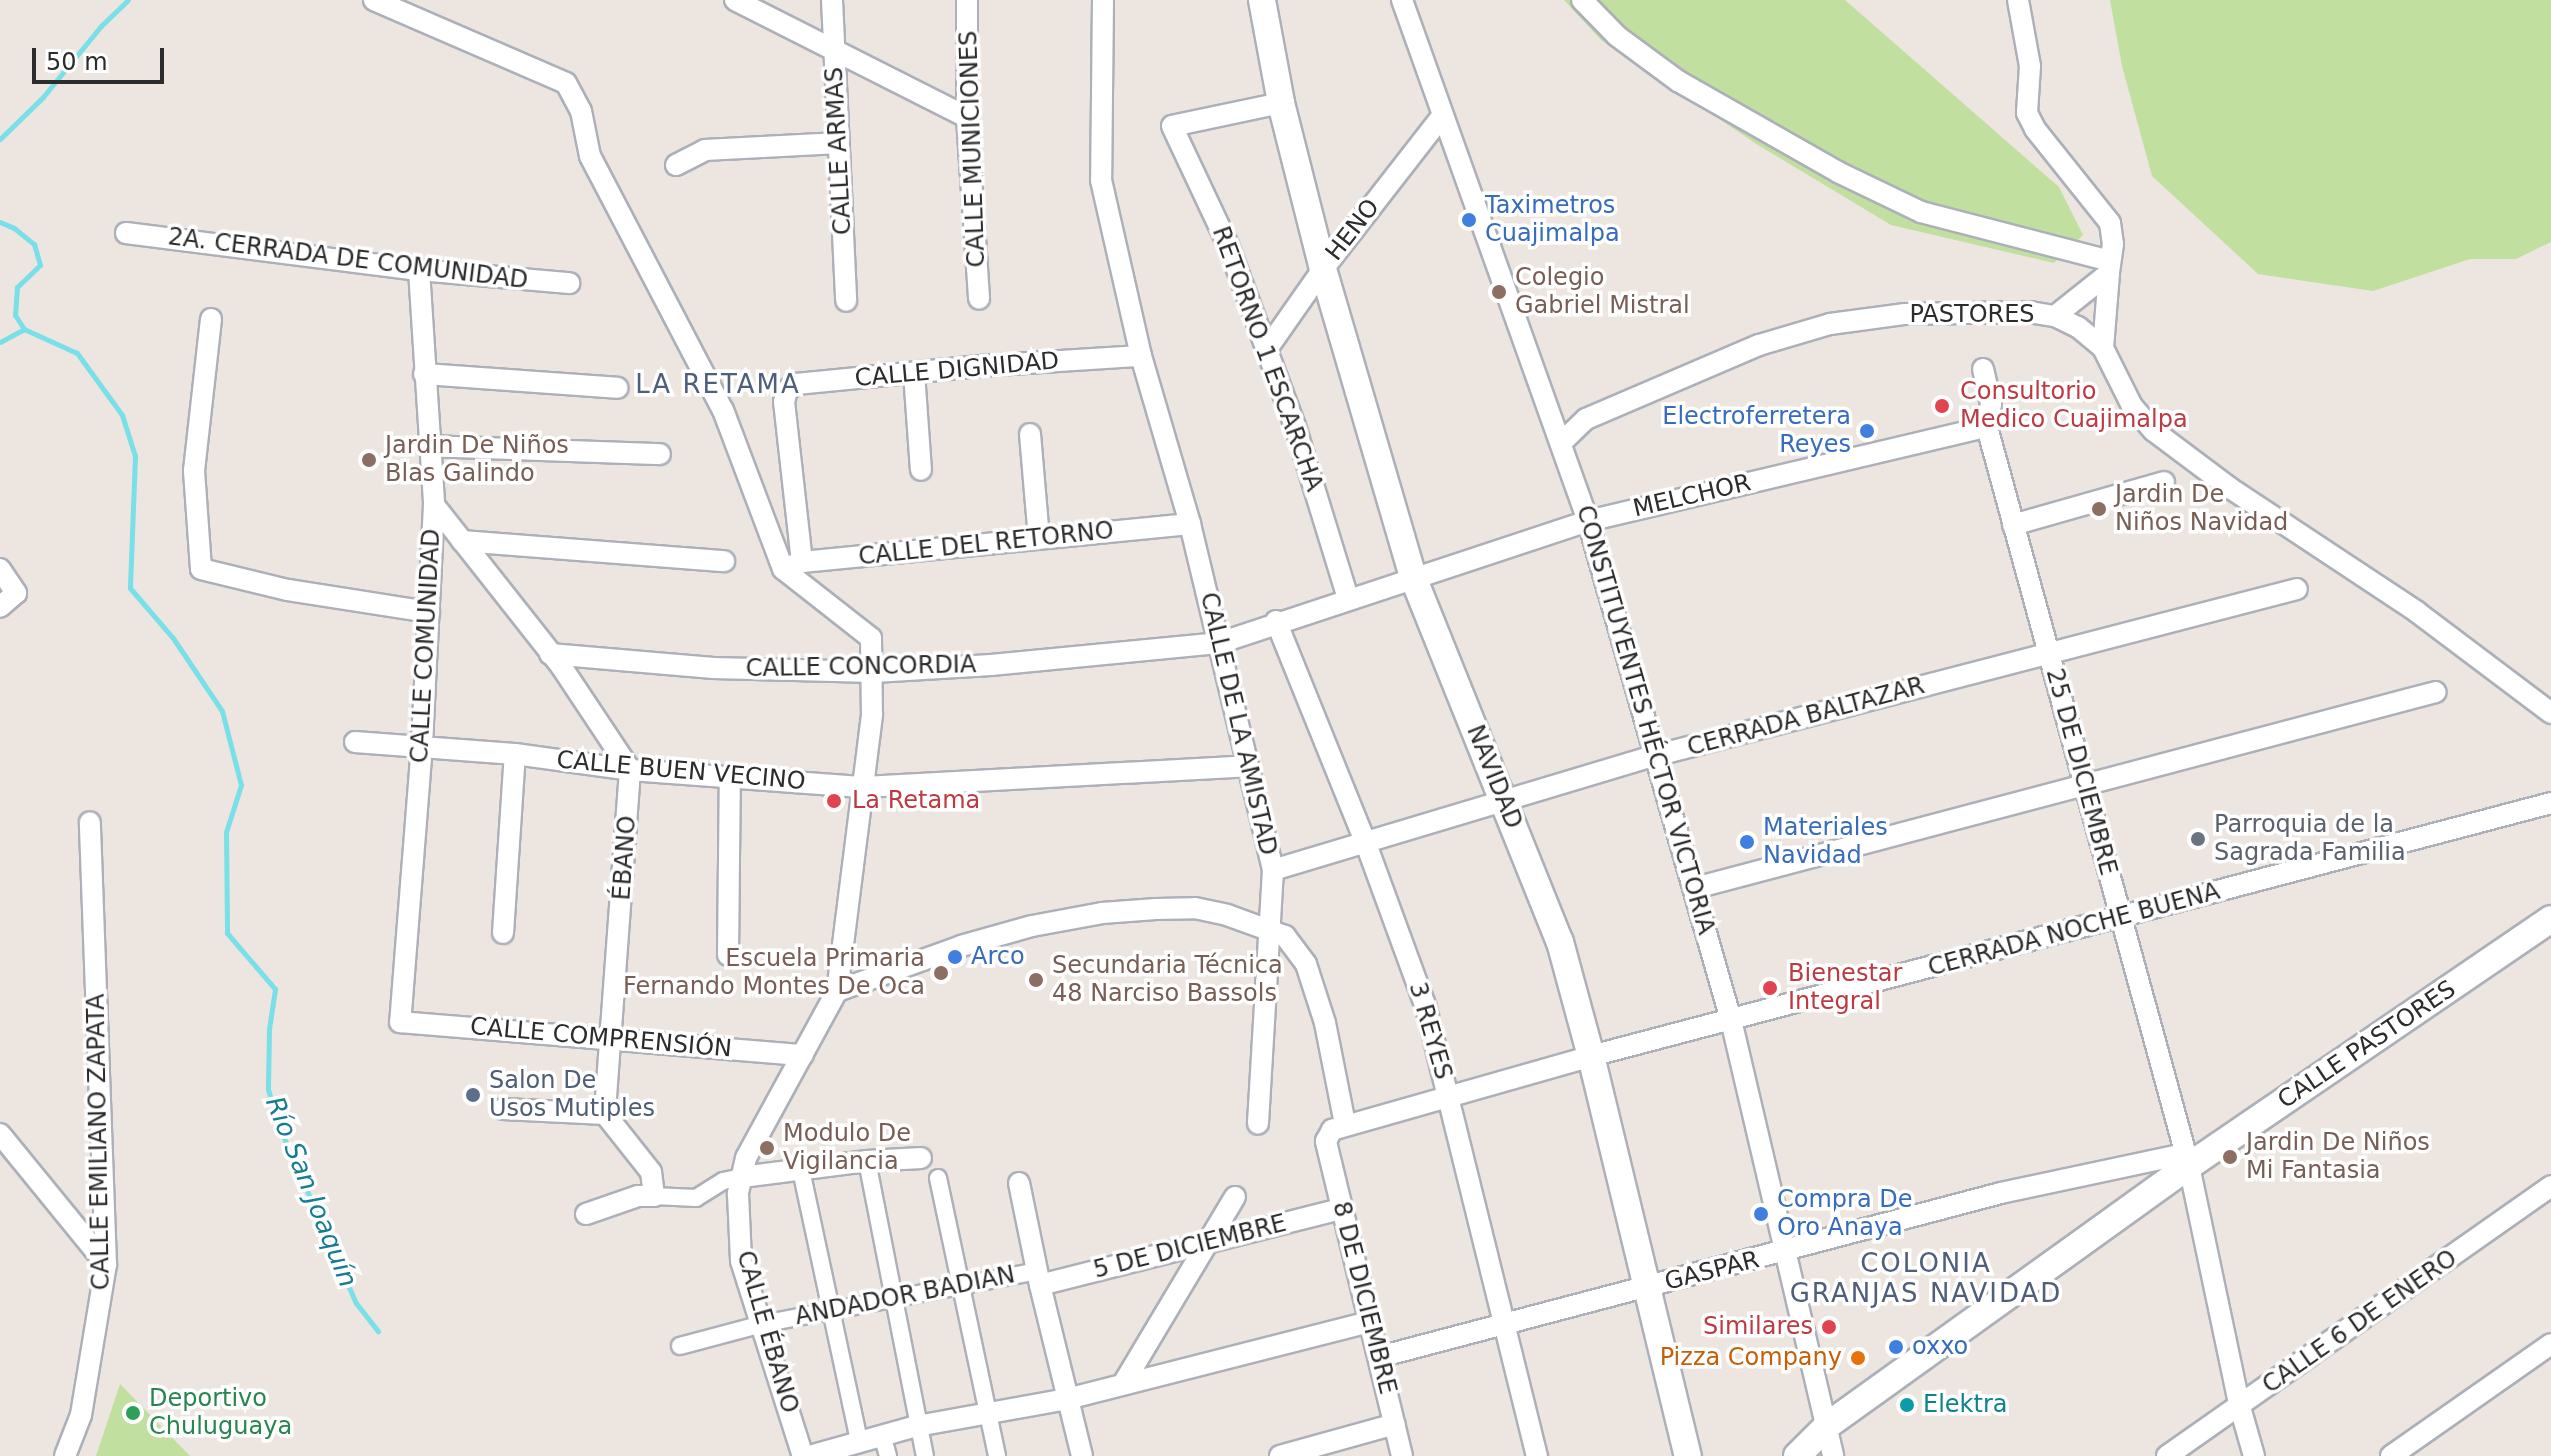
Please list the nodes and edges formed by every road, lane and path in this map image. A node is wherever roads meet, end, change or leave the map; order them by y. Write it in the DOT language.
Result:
graph roads {
  1 [pos="374,0"];
  2 [pos="735,0"];
  3 [pos="832,0"];
  4 [pos="967,0"];
  5 [pos="1103,0"];
  6 [pos="1262,0"];
  7 [pos="1402,0"];
  8 [pos="1582,0"];
  9 [pos="2018,0"];
  10 [pos="834,47"];
  11 [pos="1281,103"];
  12 [pos="1443,115"];
  13 [pos="967,117"];
  14 [pos="839,143"];
  15 [pos="676,165"];
  16 [pos="126,233"];
  17 [pos="2109,267"];
  18 [pos="1323,269"];
  19 [pos="419,270"];
  20 [pos="569,283"];
  21 [pos="979,299"];
  22 [pos="846,301"];
  23 [pos="2055,316"];
  24 [pos="211,319"];
  25 [pos="2103,348"];
  26 [pos="1267,349"];
  27 [pos="1141,356"];
  28 [pos="1983,369"];
  29 [pos="914,373"];
  30 [pos="424,374"];
  31 [pos="617,388"];
  32 [pos="1987,427"];
  33 [pos="1030,434"];
  34 [pos="1562,442"];
  35 [pos="429,446"];
  36 [pos="660,454"];
  37 [pos="921,470"];
  38 [pos="2164,482"];
  39 [pos="434,505"];
  40 [pos="1588,521"];
  41 [pos="1190,524"];
  42 [pos="2013,525"];
  43 [pos="1039,539"];
  44 [pos="462,541"];
  45 [pos="724,561"];
  46 [pos="792,566"];
  47 [pos="0,569"];
  48 [pos="1413,577"];
  49 [pos="2297,589"];
  50 [pos="1348,598"];
  51 [pos="0,607"];
  52 [pos="429,612"];
  53 [pos="1276,621"];
  54 [pos="1219,643"];
  55 [pos="550,654"];
  56 [pos="2048,654"];
  57 [pos="874,672"];
  58 [pos="2436,692"];
  59 [pos="2551,713"];
  60 [pos="355,742"];
  61 [pos="422,745"];
  62 [pos="515,754"];
  63 [pos="1654,756"];
  64 [pos="1247,766"];
  65 [pos="630,770"];
  66 [pos="730,776"];
  67 [pos="2084,783"];
  68 [pos="864,787"];
  69 [pos="1504,799"];
  70 [pos="2551,803"];
  71 [pos="90,822"];
  72 [pos="1365,841"];
  73 [pos="1273,870"];
  74 [pos="1695,888"];
  75 [pos="2120,918"];
  76 [pos="2551,919"];
  77 [pos="1268,929"];
  78 [pos="503,933"];
  79 [pos="728,955"];
  80 [pos="837,991"];
  81 [pos="1731,1020"];
  82 [pos="400,1022"];
  83 [pos="613,1039"];
  84 [pos="803,1055"];
  85 [pos="1591,1056"];
  86 [pos="1448,1096"];
  87 [pos="503,1109"];
  88 [pos="605,1114"];
  89 [pos="1258,1124"];
  90 [pos="1345,1124"];
  91 [pos="0,1134"];
  92 [pos="1326,1141"];
  93 [pos="921,1158"];
  94 [pos="2187,1160"];
  95 [pos="867,1161"];
  96 [pos="801,1170"];
  97 [pos="742,1177"];
  98 [pos="938,1178"];
  99 [pos="1019,1183"];
  100 [pos="2551,1186"];
  101 [pos="654,1196"];
  102 [pos="1235,1197"];
  103 [pos="1341,1209"];
  104 [pos="586,1214"];
  105 [pos="1205,1244"];
  106 [pos="1786,1253"];
  107 [pos="106,1264"];
  108 [pos="1038,1278"];
  109 [pos="961,1286"];
  110 [pos="1646,1287"];
  111 [pos="894,1299"];
  112 [pos="832,1311"];
  113 [pos="1370,1322"];
  114 [pos="1504,1322"];
  115 [pos="762,1324"];
  116 [pos="2551,1344"];
  117 [pos="680,1346"];
  118 [pos="1379,1357"];
  119 [pos="1123,1384"];
  120 [pos="1067,1399"];
  121 [pos="2240,1407"];
  122 [pos="988,1412"];
  123 [pos="1395,1424"];
  124 [pos="1828,1425"];
  125 [pos="917,1426"];
  126 [pos="882,1435"];
  127 [pos="859,1441"];
  128 [pos="65,1456"];
  129 [pos="803,1456"];
  130 [pos="810,1456"];
  131 [pos="888,1456"];
  132 [pos="925,1456"];
  133 [pos="997,1456"];
  134 [pos="1082,1456"];
  135 [pos="1280,1456"];
  136 [pos="1402,1456"];
  137 [pos="1537,1456"];
  138 [pos="1688,1456"];
  139 [pos="1797,1456"];
  140 [pos="1833,1456"];
  141 [pos="2167,1456"];
  142 [pos="2254,1456"];
  143 [pos="2391,1456"];
  1 -- 46 [label="street"];
  2 -- 10 [label="street"];
  3 -- 10 [label="street, CALLE ARMAS"];
  4 -- 13 [label="street, CALLE MUNICIONES"];
  5 -- 27 [label="street, CALLE DE LA AMISTAD"];
  6 -- 11 [label="street, NAVIDAD"];
  7 -- 12 [label="street, CONSTITUYENTES HÉCTOR VICTORIA"];
  8 -- 17 [label="street"];
  9 -- 17 [label="street"];
  10 -- 13 [label="street"];
  10 -- 14 [label="street, CALLE ARMAS"];
  11 -- 18 [label="street, NAVIDAD"];
  11 -- 26 [label="street, RETORNO 1 ESCARCHA"];
  12 -- 18 [label="street, HENO"];
  12 -- 34 [label="street, CONSTITUYENTES HÉCTOR VICTORIA"];
  13 -- 21 [label="street, CALLE MUNICIONES"];
  14 -- 15 [label="street"];
  14 -- 22 [label="street, CALLE ARMAS"];
  16 -- 19 [label="street, 2A. CERRADA DE COMUNIDAD"];
  17 -- 23 [label="street"];
  17 -- 25 [label="street"];
  18 -- 26 [label="street, HENO"];
  18 -- 48 [label="street, NAVIDAD"];
  19 -- 20 [label="street, 2A. CERRADA DE COMUNIDAD"];
  19 -- 30 [label="street, CALLE COMUNIDAD"];
  23 -- 25 [label="street, PASTORES"];
  23 -- 34 [label="street, PASTORES"];
  24 -- 52 [label="street"];
  25 -- 59 [label="street, PASTORES"];
  26 -- 50 [label="street, RETORNO 1 ESCARCHA"];
  27 -- 29 [label="street, CALLE DIGNIDAD"];
  27 -- 41 [label="street, CALLE DE LA AMISTAD"];
  28 -- 32 [label="street, 25 DE DICIEMBRE"];
  29 -- 37 [label="street"];
  29 -- 46 [label="street, CALLE DIGNIDAD"];
  30 -- 31 [label="street"];
  30 -- 35 [label="street, CALLE COMUNIDAD"];
  32 -- 40 [label="street, MELCHOR"];
  32 -- 42 [label="street, 25 DE DICIEMBRE"];
  33 -- 43 [label="street"];
  34 -- 40 [label="street, CONSTITUYENTES HÉCTOR VICTORIA"];
  35 -- 36 [label="street"];
  35 -- 39 [label="street, CALLE COMUNIDAD"];
  38 -- 42 [label="street"];
  39 -- 44 [label="street"];
  39 -- 52 [label="street, CALLE COMUNIDAD"];
  40 -- 48 [label="street, MELCHOR"];
  40 -- 63 [label="street, CONSTITUYENTES HÉCTOR VICTORIA"];
  41 -- 43 [label="street, CALLE DEL RETORNO"];
  41 -- 54 [label="street, CALLE DE LA AMISTAD"];
  42 -- 56 [label="street, 25 DE DICIEMBRE"];
  43 -- 46 [label="street, CALLE DEL RETORNO"];
  44 -- 45 [label="street"];
  44 -- 55 [label="street"];
  46 -- 57 [label="street"];
  47 -- 51 [label="street"];
  48 -- 50 [label="street, MELCHOR"];
  48 -- 69 [label="street, NAVIDAD"];
  49 -- 56 [label="street, CERRADA BALTAZAR"];
  50 -- 53 [label="street, MELCHOR"];
  52 -- 61 [label="street, CALLE COMUNIDAD"];
  53 -- 54 [label="street, MELCHOR"];
  53 -- 72 [label="street, 3 REYES"];
  54 -- 57 [label="street, CALLE CONCORDIA"];
  54 -- 64 [label="street, CALLE DE LA AMISTAD"];
  55 -- 57 [label="street, CALLE CONCORDIA"];
  55 -- 65 [label="street"];
  56 -- 63 [label="street, CERRADA BALTAZAR"];
  56 -- 67 [label="street, 25 DE DICIEMBRE"];
  57 -- 68 [label="street"];
  58 -- 67 [label="street"];
  60 -- 61 [label="street, CALLE BUEN VECINO"];
  61 -- 62 [label="street, CALLE BUEN VECINO"];
  61 -- 82 [label="street, CALLE COMUNIDAD"];
  62 -- 65 [label="street, CALLE BUEN VECINO"];
  62 -- 78 [label="street"];
  63 -- 69 [label="street, CERRADA BALTAZAR"];
  63 -- 74 [label="street, CONSTITUYENTES HÉCTOR VICTORIA"];
  64 -- 68 [label="street, CALLE BUEN VECINO"];
  64 -- 73 [label="street, CALLE DE LA AMISTAD"];
  65 -- 66 [label="street, CALLE BUEN VECINO"];
  65 -- 83 [label="street, ÉBANO"];
  66 -- 68 [label="street, CALLE BUEN VECINO"];
  66 -- 79 [label="street"];
  67 -- 74 [label="street"];
  67 -- 75 [label="street, 25 DE DICIEMBRE"];
  68 -- 80 [label="street"];
  69 -- 72 [label="street, CERRADA BALTAZAR"];
  69 -- 85 [label="street, NAVIDAD"];
  70 -- 75 [label="street, CERRADA NOCHE BUENA"];
  71 -- 107 [label="street, CALLE EMILIANO ZAPATA"];
  72 -- 73 [label="street, CERRADA BALTAZAR"];
  72 -- 86 [label="street, 3 REYES"];
  73 -- 77 [label="street, CALLE DE LA AMISTAD"];
  74 -- 81 [label="street, CONSTITUYENTES HÉCTOR VICTORIA"];
  75 -- 81 [label="street, CERRADA NOCHE BUENA"];
  75 -- 94 [label="street, 25 DE DICIEMBRE"];
  76 -- 94 [label="street, CALLE PASTORES"];
  77 -- 80 [label="street"];
  77 -- 89 [label="street, CALLE DE LA AMISTAD"];
  77 -- 90 [label="street"];
  80 -- 84 [label="street, CALLE ÉBANO"];
  81 -- 85 [label="street, CERRADA NOCHE BUENA"];
  81 -- 106 [label="street, CONSTITUYENTES HÉCTOR VICTORIA"];
  82 -- 83 [label="street, CALLE COMPRENSIÓN"];
  83 -- 84 [label="street, CALLE COMPRENSIÓN"];
  83 -- 88 [label="street, ÉBANO"];
  84 -- 97 [label="street, CALLE ÉBANO"];
  85 -- 86 [label="street, CERRADA NOCHE BUENA"];
  85 -- 110 [label="street, NAVIDAD"];
  86 -- 90 [label="street, CERRADA NOCHE BUENA"];
  86 -- 114 [label="street, 3 REYES"];
  87 -- 88 [label="street"];
  88 -- 101 [label="street"];
  90 -- 92 [label="street, CERRADA NOCHE BUENA"];
  91 -- 107 [label="street"];
  92 -- 103 [label="street, 8 DE DICIEMBRE"];
  93 -- 95 [label="street"];
  94 -- 106 [label="street, GASPAR"];
  94 -- 121 [label="street, 25 DE DICIEMBRE"];
  94 -- 124 [label="street, CALLE PASTORES"];
  95 -- 96 [label="street"];
  95 -- 111 [label="street"];
  96 -- 97 [label="street"];
  96 -- 112 [label="street"];
  97 -- 101 [label="street"];
  97 -- 115 [label="street, CALLE ÉBANO"];
  98 -- 109 [label="street"];
  99 -- 108 [label="street"];
  100 -- 121 [label="street, CALLE 6 DE ENERO"];
  101 -- 104 [label="street"];
  102 -- 105 [label="street"];
  103 -- 105 [label="street, 5 DE DICIEMBRE"];
  103 -- 113 [label="street, 8 DE DICIEMBRE"];
  105 -- 108 [label="street, 5 DE DICIEMBRE"];
  105 -- 119 [label="street"];
  106 -- 110 [label="street, GASPAR"];
  106 -- 124 [label="street, CONSTITUYENTES HÉCTOR VICTORIA"];
  107 -- 128 [label="street, CALLE EMILIANO ZAPATA"];
  108 -- 109 [label="street, ANDADOR BADIAN"];
  108 -- 120 [label="street"];
  109 -- 111 [label="street, ANDADOR BADIAN"];
  109 -- 122 [label="street"];
  110 -- 114 [label="street, GASPAR"];
  110 -- 138 [label="street, NAVIDAD"];
  111 -- 112 [label="street, ANDADOR BADIAN"];
  111 -- 125 [label="street"];
  112 -- 115 [label="street, ANDADOR BADIAN"];
  112 -- 127 [label="street"];
  113 -- 118 [label="street, 8 DE DICIEMBRE"];
  113 -- 119 [label="street"];
  114 -- 118 [label="street, GASPAR"];
  114 -- 137 [label="street, 3 REYES"];
  115 -- 117 [label="street, ANDADOR BADIAN"];
  115 -- 129 [label="street, CALLE ÉBANO"];
  116 -- 143 [label="street"];
  118 -- 123 [label="street, 8 DE DICIEMBRE"];
  119 -- 120 [label="street"];
  120 -- 122 [label="street"];
  120 -- 134 [label="street"];
  121 -- 141 [label="street, CALLE 6 DE ENERO"];
  121 -- 142 [label="street, 25 DE DICIEMBRE"];
  122 -- 125 [label="street"];
  122 -- 133 [label="street"];
  123 -- 135 [label="street"];
  123 -- 136 [label="street, 8 DE DICIEMBRE"];
  124 -- 139 [label="street, CALLE PASTORES"];
  124 -- 140 [label="street, CONSTITUYENTES HÉCTOR VICTORIA"];
  125 -- 126 [label="street"];
  125 -- 132 [label="street"];
  126 -- 127 [label="street"];
  126 -- 131 [label="street"];
  127 -- 130 [label="street"];
}
